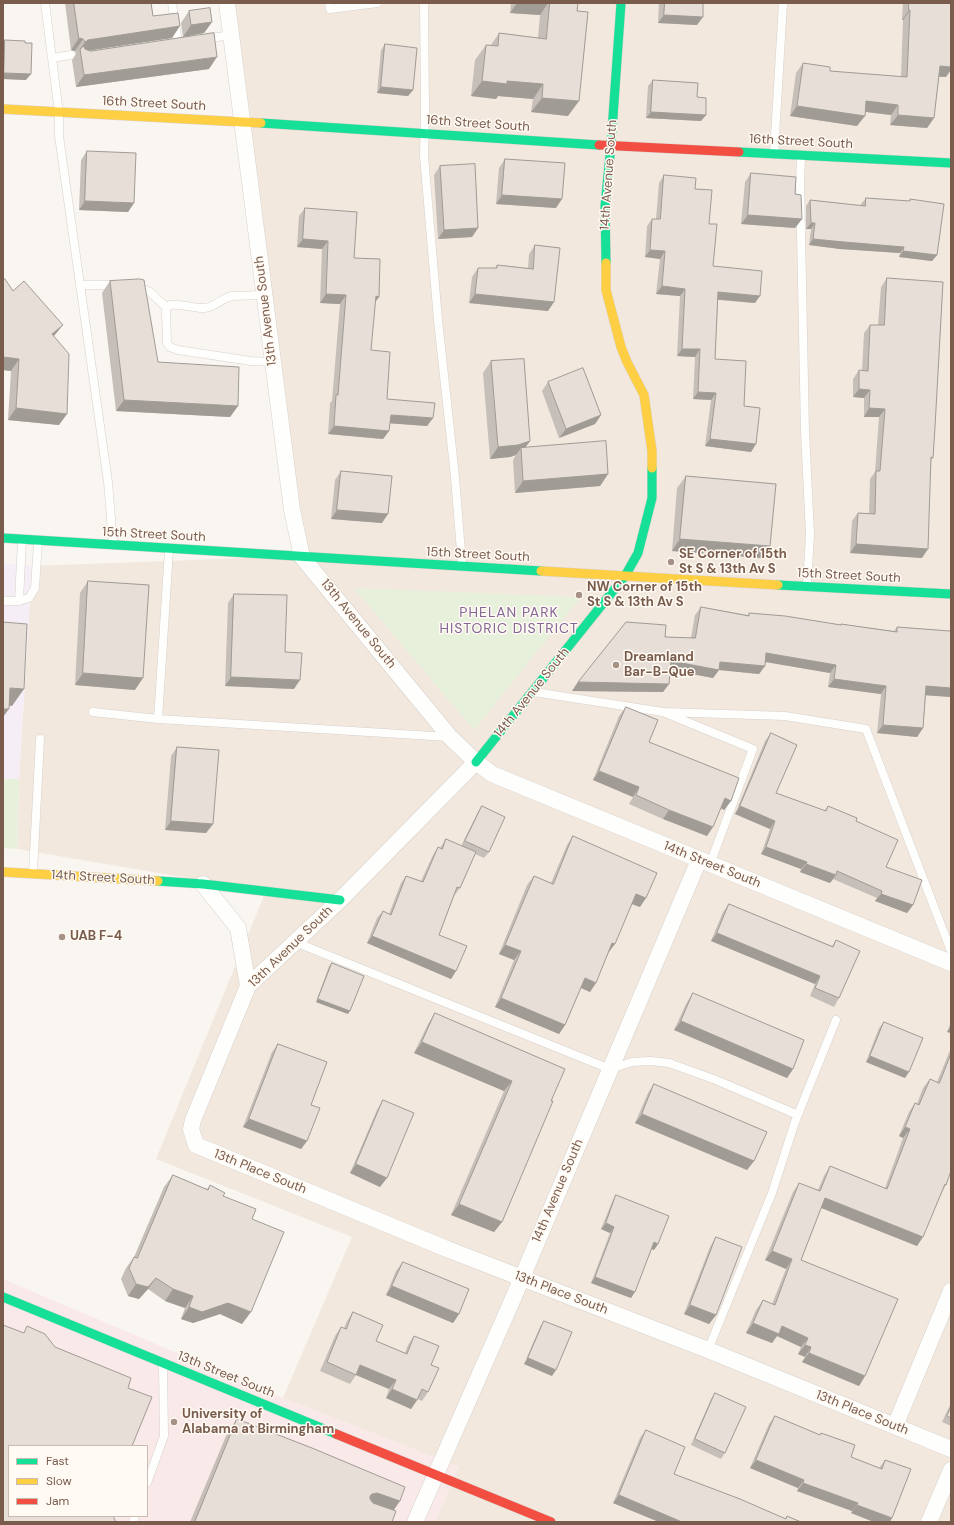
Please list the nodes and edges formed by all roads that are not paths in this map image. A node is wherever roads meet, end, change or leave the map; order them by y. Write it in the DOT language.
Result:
graph roads {
  1 [pos="44,3"];
  2 [pos="172,3"];
  3 [pos="226,3"];
  4 [pos="329,3"];
  5 [pos="377,3"];
  6 [pos="424,3"];
  7 [pos="621,3"];
  8 [pos="783,3"];
  9 [pos="231,35"];
  10 [pos="198,40"];
  11 [pos="178,43"];
  12 [pos="71,55"];
  13 [pos="52,58"];
  14 [pos="3,109"];
  15 [pos="59,112"];
  16 [pos="242,122"];
  17 [pos="425,134"];
  18 [pos="611,145"];
  19 [pos="774,154"];
  20 [pos="801,155"];
  21 [pos="951,163"];
  22 [pos="80,285"];
  23 [pos="264,295"];
  24 [pos="167,308"];
  25 [pos="272,362"];
  26 [pos="3,538"];
  27 [pos="22,540"];
  28 [pos="38,541"];
  29 [pos="113,546"];
  30 [pos="169,549"];
  31 [pos="302,556"];
  32 [pos="462,567"];
  33 [pos="625,576"];
  34 [pos="807,587"];
  35 [pos="951,594"];
  36 [pos="3,601"];
  37 [pos="19,601"];
  38 [pos="534,692"];
  39 [pos="93,712"];
  40 [pos="663,712"];
  41 [pos="158,719"];
  42 [pos="450,737"];
  43 [pos="40,739"];
  44 [pos="476,762"];
  45 [pos="704,862"];
  46 [pos="3,872"];
  47 [pos="33,874"];
  48 [pos="203,884"];
  49 [pos="340,900"];
  50 [pos="295,942"];
  51 [pos="951,951"];
  52 [pos="951,964"];
  53 [pos="248,986"];
  54 [pos="836,1020"];
  55 [pos="610,1069"];
  56 [pos="798,1115"];
  57 [pos="193,1120"];
  58 [pos="521,1278"];
  59 [pos="951,1291"];
  60 [pos="3,1297"];
  61 [pos="708,1350"];
  62 [pos="162,1362"];
  63 [pos="895,1426"];
  64 [pos="951,1449"];
  65 [pos="951,1470"];
  66 [pos="436,1475"];
  67 [pos="148,1480"];
  68 [pos="415,1522"];
  69 [pos="551,1522"];
  70 [pos="929,1522"];
  1 -- 13 [label="lane"];
  2 -- 11 [label="lane"];
  3 -- 9 [label="street, 13th Avenue South"];
  4 -- 5 [label="lane"];
  6 -- 17 [label="lane"];
  7 -- 18 [label="street, 14th Avenue South"];
  8 -- 19 [label="lane"];
  9 -- 10 [label="lane"];
  9 -- 16 [label="street, 13th Avenue South"];
  12 -- 13 [label="lane"];
  13 -- 15 [label="lane"];
  14 -- 15 [label="street, 16th Street South"];
  15 -- 16 [label="street, 16th Street South"];
  15 -- 22 [label="lane"];
  16 -- 17 [label="street, 16th Street South"];
  16 -- 23 [label="street, 13th Avenue South"];
  17 -- 18 [label="street, 16th Street South"];
  17 -- 32 [label="lane"];
  18 -- 19 [label="street, 16th Street South"];
  18 -- 33 [label="street, 14th Avenue South"];
  19 -- 20 [label="street, 16th Street South"];
  20 -- 21 [label="street, 16th Street South"];
  20 -- 34 [label="lane"];
  22 -- 24 [label="lane"];
  22 -- 29 [label="lane"];
  23 -- 24 [label="lane"];
  23 -- 25 [label="street, 13th Avenue South"];
  24 -- 25 [label="lane"];
  25 -- 31 [label="street, 13th Avenue South"];
  26 -- 27 [label="street, 15th Street South"];
  27 -- 28 [label="street, 15th Street South"];
  27 -- 37 [label="lane"];
  28 -- 29 [label="street, 15th Street South"];
  28 -- 37 [label="lane"];
  29 -- 30 [label="street, 15th Street South"];
  30 -- 31 [label="street, 15th Street South"];
  30 -- 41 [label="lane"];
  31 -- 32 [label="street, 15th Street South"];
  31 -- 42 [label="street, 13th Avenue South"];
  32 -- 33 [label="street, 15th Street South"];
  33 -- 34 [label="street, 15th Street South"];
  33 -- 38 [label="street, 14th Avenue South"];
  34 -- 35 [label="street, 15th Street South"];
  36 -- 37 [label="lane"];
  38 -- 40 [label="lane"];
  38 -- 44 [label="street, 14th Avenue South"];
  39 -- 41 [label="lane"];
  40 -- 45 [label="lane"];
  40 -- 51 [label="lane"];
  41 -- 42 [label="lane"];
  42 -- 44 [label="street, 13th Avenue South"];
  43 -- 47 [label="lane"];
  44 -- 45 [label="street, 14th Street South"];
  44 -- 49 [label="street, 13th Avenue South"];
  45 -- 52 [label="street, 14th Street South"];
  45 -- 55 [label="street, 14th Avenue South"];
  46 -- 47 [label="street, 14th Street South"];
  47 -- 48 [label="street, 14th Street South"];
  48 -- 49 [label="street, 14th Street South"];
  48 -- 53 [label="street"];
  49 -- 50 [label="street, 13th Avenue South"];
  50 -- 53 [label="street, 13th Avenue South"];
  50 -- 55 [label="lane"];
  53 -- 57 [label="street, 13th Avenue South"];
  54 -- 56 [label="lane"];
  55 -- 56 [label="lane"];
  55 -- 58 [label="street, 14th Avenue South"];
  56 -- 61 [label="lane"];
  57 -- 58 [label="street, 13th Place South"];
  58 -- 61 [label="street, 13th Place South"];
  58 -- 66 [label="street, 14th Avenue South"];
  59 -- 63 [label="street"];
  60 -- 62 [label="street, 13th Street South"];
  61 -- 63 [label="street, 13th Place South"];
  62 -- 66 [label="street, 13th Street South"];
  62 -- 67 [label="lane"];
  63 -- 64 [label="street, 13th Place South"];
  65 -- 70 [label="street"];
  66 -- 68 [label="street, 14th Avenue South"];
  66 -- 69 [label="street, 13th Street South"];
}
